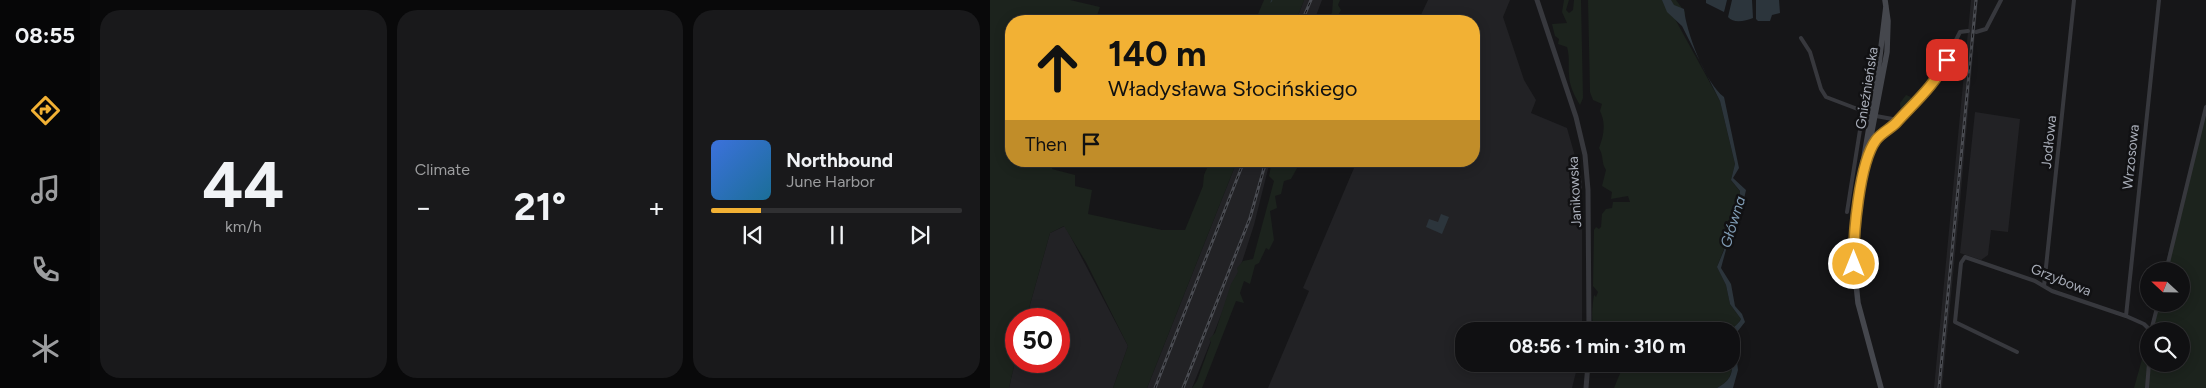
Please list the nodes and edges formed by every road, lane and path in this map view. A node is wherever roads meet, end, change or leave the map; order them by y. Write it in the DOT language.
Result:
graph roads {
  1 [pos="1537,0"];
  2 [pos="2001,0"];
  3 [pos="2074,0"];
  4 [pos="2159,0"];
  5 [pos="1886,3"];
  6 [pos="1968,31"];
  7 [pos="1976,32"];
  8 [pos="1800,38"];
  9 [pos="2206,107"];
  10 [pos="1863,111"];
  11 [pos="1874,115"];
  12 [pos="1898,120"];
  13 [pos="1868,161"];
  14 [pos="1846,212"];
  15 [pos="1854,233"];
  16 [pos="2168,262"];
  17 [pos="2044,286"];
  18 [pos="2126,316"];
  19 [pos="1589,322"];
  20 [pos="2140,323"];
  21 [pos="2017,352"];
  22 [pos="1587,372"];
  23 [pos="2148,372"];
  24 [pos="1586,388"];
  25 [pos="1881,388"];
  26 [pos="2147,388"];
  1 -- 19 [label="street, Janikowska"];
  2 -- 7 [label="street"];
  3 -- 17 [label="street, Jodłowa"];
  4 -- 18 [label="street, Wrzosowa"];
  5 -- 11 [label="main road, Gnieźnieńska"];
  6 -- 12 [label="street"];
  8 -- 10 [label="street"];
  9 -- 16 [label="street"];
  10 -- 11 [label="street"];
  10 -- 14 [label="street"];
  11 -- 12 [label="street"];
  11 -- 13 [label="main road, Gnieźnieńska"];
  11 -- 15 [label="main road, Gnieźnieńska"];
  12 -- 13 [label="street"];
  13 -- 15 [label="main road, Gnieźnieńska"];
  15 -- 25 [label="main road, Gnieźnieńska"];
  17 -- 18 [label="street, Grzybowa"];
  17 -- 21 [label="street, Grzybowa"];
  18 -- 20 [label="street, Grzybowa"];
  22 -- 24 [label="street"];
  23 -- 26 [label="street"];
}
